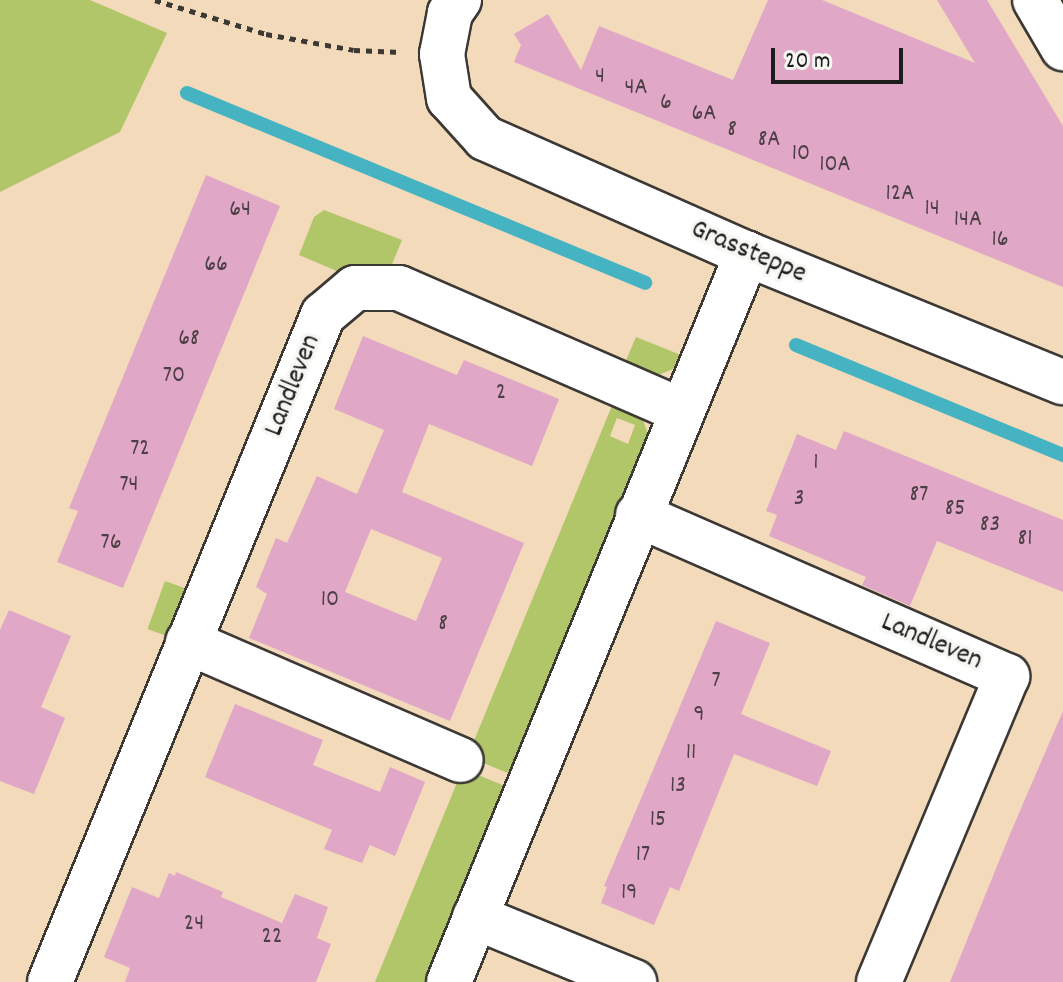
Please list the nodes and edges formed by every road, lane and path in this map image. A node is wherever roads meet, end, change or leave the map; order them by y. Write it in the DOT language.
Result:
graph roads {
  1 [pos="155,0"];
  2 [pos="459,0"];
  3 [pos="1035,0"];
  4 [pos="1063,48"];
  5 [pos="442,54"];
  6 [pos="747,254"];
  7 [pos="1063,382"];
  8 [pos="680,410"];
  9 [pos="638,515"];
  10 [pos="188,642"];
  11 [pos="461,760"];
  12 [pos="475,917"];
  13 [pos="50,982"];
  14 [pos="449,982"];
  15 [pos="634,982"];
  16 [pos="879,982"];
  1 -- 5 [label="path"];
  2 -- 5 [label="street"];
  3 -- 4 [label="street"];
  5 -- 6 [label="street, Grassteppe"];
  6 -- 7 [label="street, Grassteppe"];
  6 -- 8 [label="street"];
  8 -- 9 [label="street"];
  8 -- 10 [label="street, Landleven"];
  9 -- 12 [label="street"];
  9 -- 16 [label="street, Landleven"];
  10 -- 11 [label="street"];
  10 -- 13 [label="street, Landleven"];
  12 -- 14 [label="street"];
  12 -- 15 [label="street"];
}
